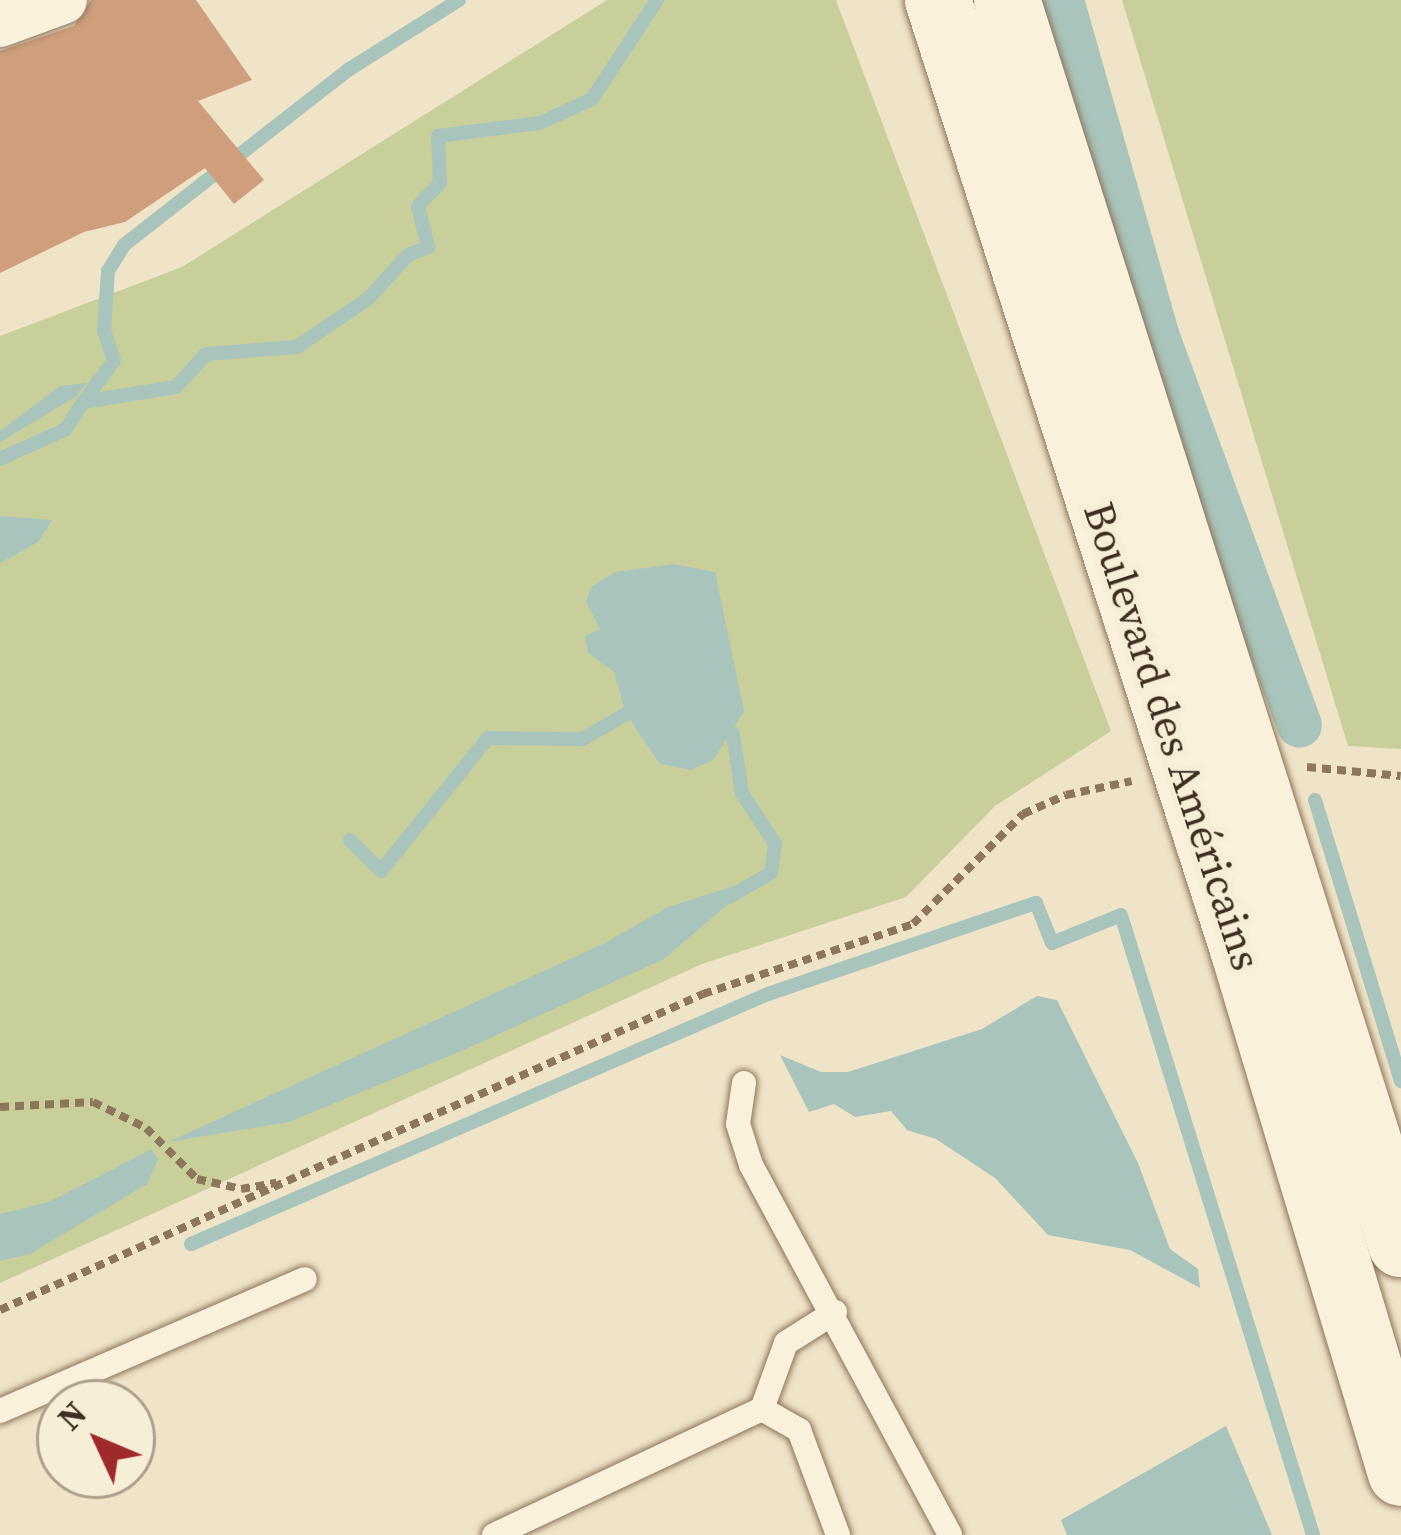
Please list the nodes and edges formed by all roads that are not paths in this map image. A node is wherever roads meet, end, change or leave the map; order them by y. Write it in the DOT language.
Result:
graph roads {
  1 [pos="63,0"];
  2 [pos="938,0"];
  3 [pos="1007,0"];
  4 [pos="0,23"];
  5 [pos="744,1083"];
  6 [pos="1401,1244"];
  7 [pos="305,1279"];
  8 [pos="835,1312"];
  9 [pos="762,1409"];
  10 [pos="0,1411"];
  11 [pos="1401,1474"];
  12 [pos="494,1535"];
  13 [pos="838,1535"];
  14 [pos="950,1535"];
  1 -- 4 [label="street"];
  2 -- 11 [label="main road, Boulevard des Américains"];
  3 -- 6 [label="main road, Boulevard des Américains"];
  5 -- 8 [label="lane"];
  7 -- 10 [label="lane"];
  8 -- 9 [label="lane"];
  8 -- 14 [label="lane"];
  9 -- 12 [label="lane"];
  9 -- 13 [label="lane"];
}
